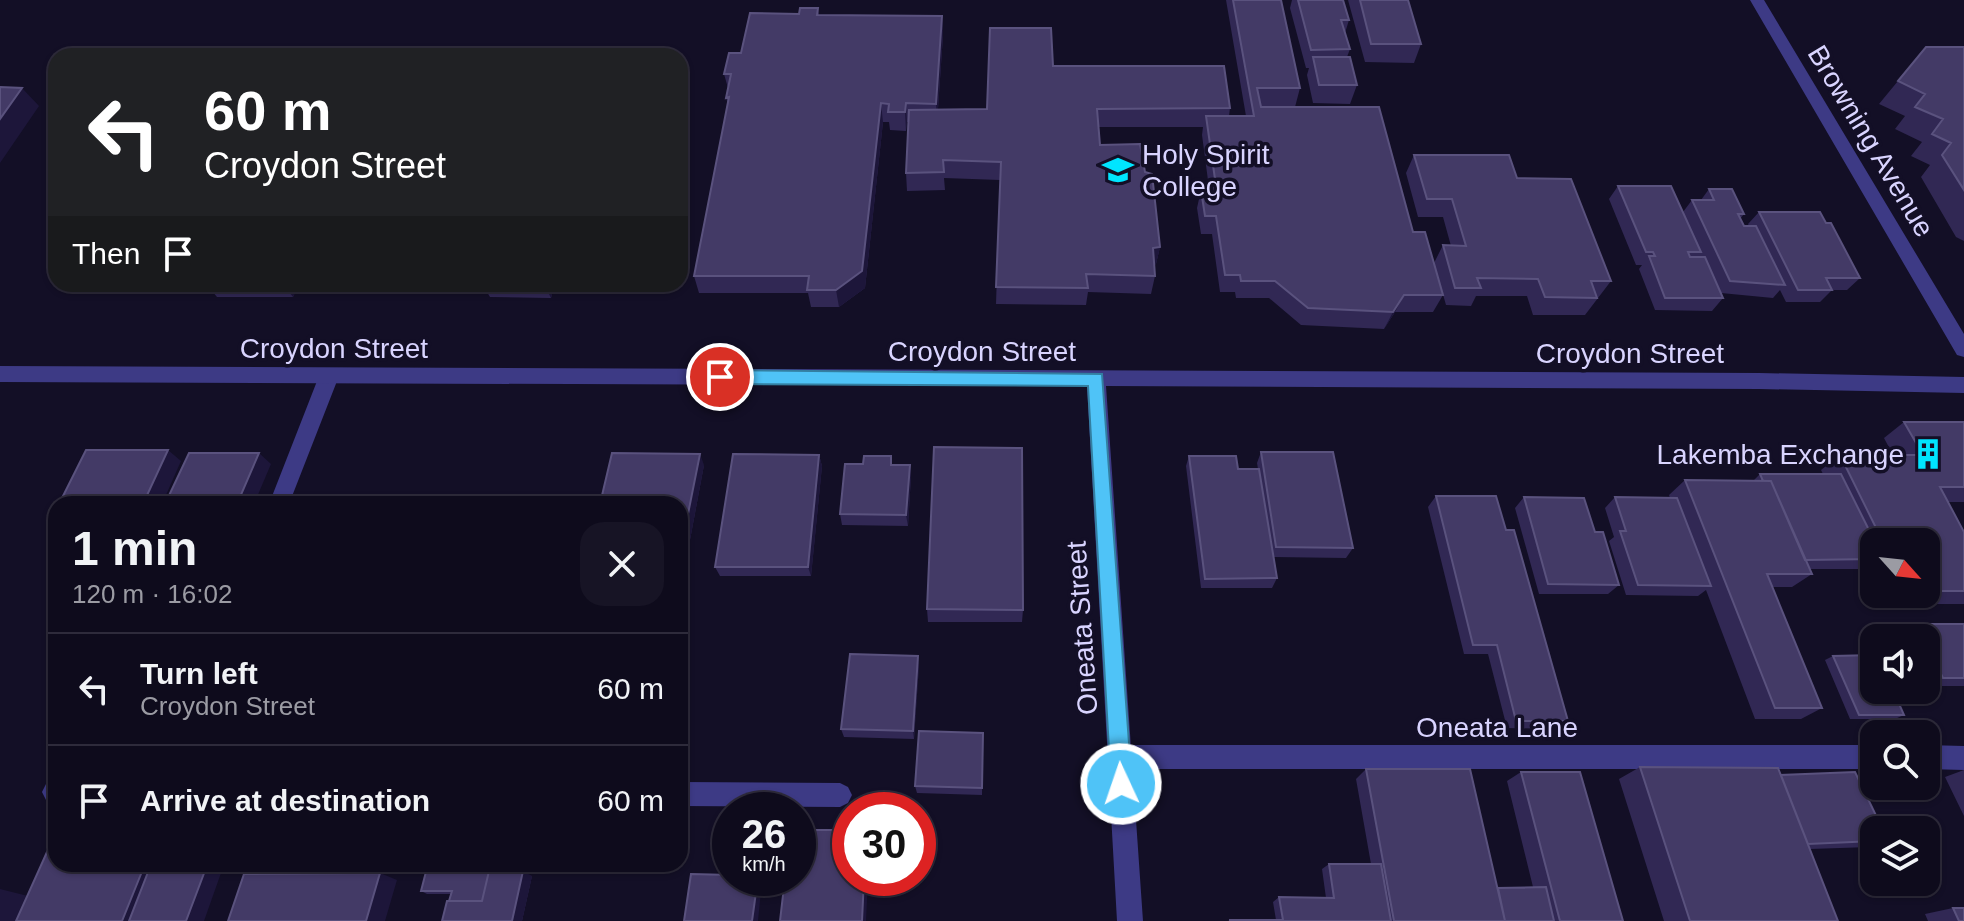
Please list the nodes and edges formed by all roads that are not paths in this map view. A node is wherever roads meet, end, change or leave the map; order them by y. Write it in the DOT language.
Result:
graph roads {
  1 [pos="1757,0"];
  2 [pos="1964,350"];
  3 [pos="0,374"];
  4 [pos="329,376"];
  5 [pos="1096,379"];
  6 [pos="1964,385"];
  7 [pos="282,496"];
  8 [pos="1120,757"];
  9 [pos="1860,757"];
  10 [pos="1940,757"];
  11 [pos="1964,758"];
  12 [pos="688,794"];
  13 [pos="832,795"];
  14 [pos="1130,921"];
  1 -- 2 [label="street, Browning Avenue"];
  3 -- 4 [label="street, Croydon Street"];
  4 -- 5 [label="street, Croydon Street"];
  4 -- 7 [label="street"];
  5 -- 6 [label="street, Croydon Street"];
  5 -- 8 [label="street, Oneata Street"];
  8 -- 9 [label="street, Oneata Lane"];
  8 -- 14 [label="street, Oneata Street"];
  10 -- 11 [label="street"];
  12 -- 13 [label="street"];
}
